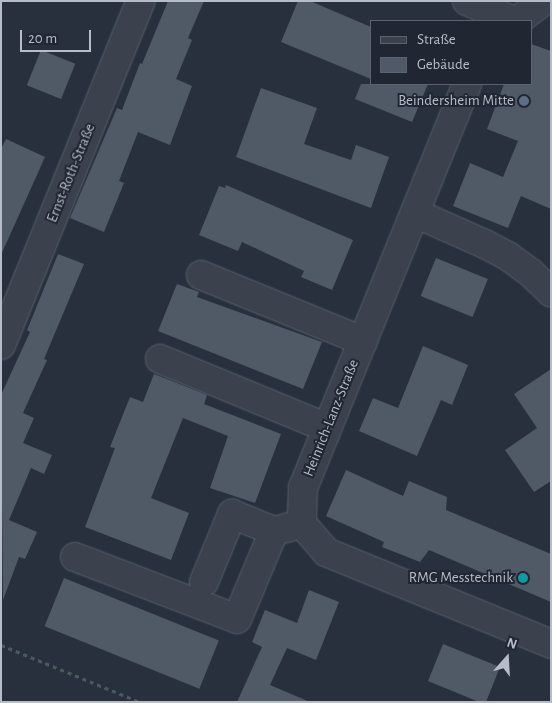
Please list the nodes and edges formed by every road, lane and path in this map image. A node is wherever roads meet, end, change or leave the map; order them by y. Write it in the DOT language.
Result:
graph roads {
  1 [pos="141,1"];
  2 [pos="467,1"];
  3 [pos="544,1"];
  4 [pos="513,20"];
  5 [pos="516,20"];
  6 [pos="467,85"];
  7 [pos="415,213"];
  8 [pos="201,275"];
  9 [pos="551,292"];
  10 [pos="363,341"];
  11 [pos="1,345"];
  12 [pos="160,359"];
  13 [pos="327,428"];
  14 [pos="302,524"];
  15 [pos="274,531"];
  16 [pos="75,557"];
  17 [pos="204,582"];
  18 [pos="551,644"];
  19 [pos="1,645"];
  20 [pos="140,702"];
  1 -- 11 [label="street, Ernst-Roth-Straße"];
  2 -- 4 [label="street"];
  3 -- 5 [label="street"];
  6 -- 7 [label="street, Heinrich-Lanz-Straße"];
  7 -- 9 [label="street"];
  7 -- 10 [label="street, Heinrich-Lanz-Straße"];
  8 -- 10 [label="street"];
  10 -- 13 [label="street, Heinrich-Lanz-Straße"];
  12 -- 13 [label="street"];
  13 -- 14 [label="street, Heinrich-Lanz-Straße"];
  14 -- 15 [label="street"];
  14 -- 18 [label="street"];
  15 -- 16 [label="street"];
  15 -- 17 [label="street"];
  19 -- 20 [label="path"];
}
